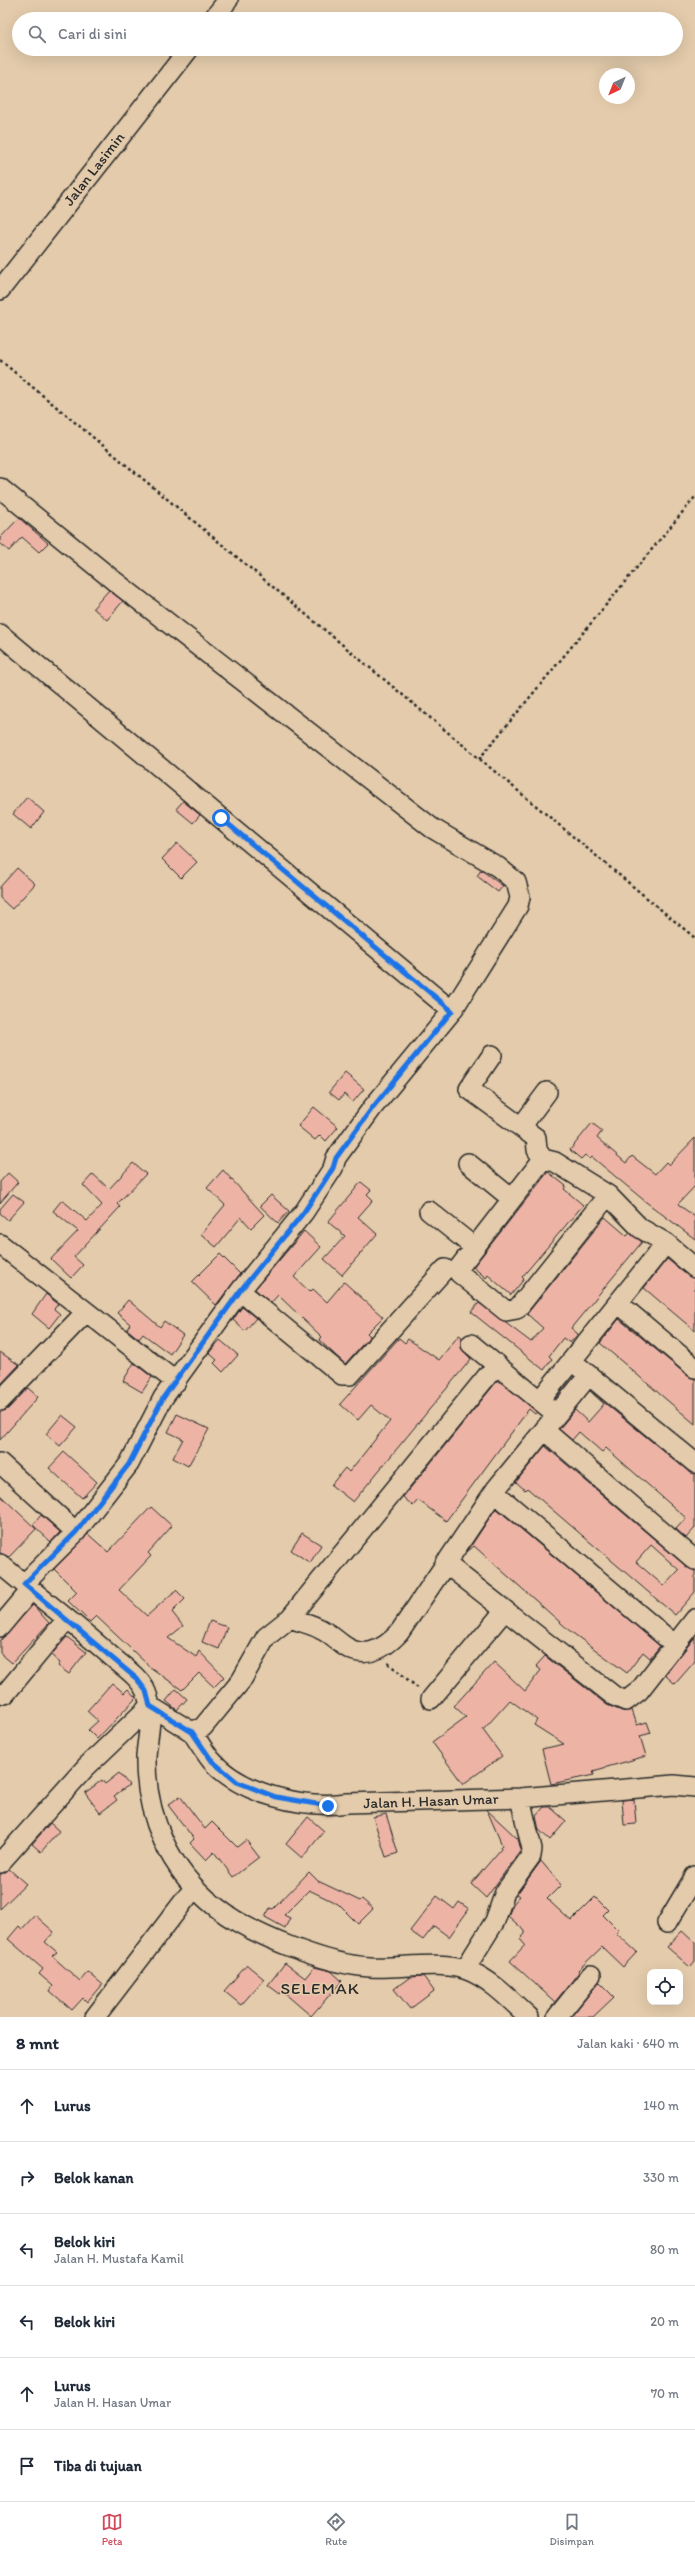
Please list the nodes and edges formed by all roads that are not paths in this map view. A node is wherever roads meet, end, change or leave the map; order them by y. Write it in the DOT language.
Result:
graph roads {
  1 [pos="228,0"];
  2 [pos="219,12"];
  3 [pos="184,56"];
  4 [pos="0,290"];
  5 [pos="0,488"];
  6 [pos="0,634"];
  7 [pos="452,1011"];
  8 [pos="492,1055"];
  9 [pos="547,1092"];
  10 [pos="521,1127"];
  11 [pos="543,1159"];
  12 [pos="468,1163"];
  13 [pos="608,1195"];
  14 [pos="512,1200"];
  15 [pos="429,1211"];
  16 [pos="666,1243"];
  17 [pos="0,1244"];
  18 [pos="474,1247"];
  19 [pos="695,1268"];
  20 [pos="445,1269"];
  21 [pos="240,1291"];
  22 [pos="618,1303"];
  23 [pos="86,1312"];
  24 [pos="471,1344"];
  25 [pos="571,1362"];
  26 [pos="497,1364"];
  27 [pos="695,1368"];
  28 [pos="589,1375"];
  29 [pos="176,1382"];
  30 [pos="540,1400"];
  31 [pos="0,1402"];
  32 [pos="557,1415"];
  33 [pos="544,1430"];
  34 [pos="0,1463"];
  35 [pos="695,1463"];
  36 [pos="494,1492"];
  37 [pos="76,1532"];
  38 [pos="695,1560"];
  39 [pos="444,1563"];
  40 [pos="0,1564"];
  41 [pos="28,1587"];
  42 [pos="505,1610"];
  43 [pos="290,1618"];
  44 [pos="67,1619"];
  45 [pos="695,1619"];
  46 [pos="0,1627"];
  47 [pos="674,1644"];
  48 [pos="5,1694"];
  49 [pos="431,1699"];
  50 [pos="150,1706"];
  51 [pos="192,1732"];
  52 [pos="695,1787"];
  53 [pos="520,1798"];
  54 [pos="0,1863"];
  55 [pos="695,1876"];
  56 [pos="194,1888"];
  57 [pos="667,1923"];
  58 [pos="465,1970"];
  59 [pos="592,1975"];
  60 [pos="95,2017"];
  61 [pos="530,2017"];
  62 [pos="557,2017"];
  1 -- 2 [label="street"];
  3 -- 4 [label="street, Jalan Lasimin"];
  5 -- 7 [label="street"];
  6 -- 7 [label="street"];
  7 -- 21 [label="street"];
  8 -- 10 [label="street"];
  9 -- 10 [label="street"];
  10 -- 11 [label="street"];
  11 -- 13 [label="street"];
  11 -- 14 [label="street"];
  12 -- 14 [label="street"];
  13 -- 16 [label="street"];
  13 -- 18 [label="street"];
  14 -- 18 [label="street"];
  15 -- 18 [label="street"];
  16 -- 19 [label="street"];
  16 -- 22 [label="street"];
  17 -- 23 [label="street"];
  20 -- 21 [label="street"];
  21 -- 29 [label="street"];
  22 -- 25 [label="street"];
  22 -- 27 [label="street"];
  23 -- 29 [label="street"];
  23 -- 31 [label="street"];
  24 -- 26 [label="street"];
  25 -- 28 [label="street"];
  25 -- 30 [label="street"];
  26 -- 30 [label="street"];
  26 -- 43 [label="street"];
  28 -- 32 [label="street"];
  28 -- 35 [label="street"];
  29 -- 37 [label="street"];
  30 -- 32 [label="street"];
  32 -- 33 [label="street"];
  33 -- 36 [label="street"];
  33 -- 38 [label="street"];
  34 -- 37 [label="street"];
  36 -- 39 [label="street"];
  36 -- 47 [label="street"];
  37 -- 41 [label="street"];
  39 -- 42 [label="street"];
  39 -- 43 [label="street"];
  40 -- 41 [label="street"];
  41 -- 44 [label="street"];
  41 -- 46 [label="street"];
  42 -- 47 [label="street"];
  42 -- 49 [label="street"];
  43 -- 51 [label="street"];
  44 -- 48 [label="street"];
  44 -- 50 [label="street"];
  45 -- 47 [label="street"];
  50 -- 51 [label="street"];
  50 -- 54 [label="street"];
  50 -- 56 [label="street"];
  51 -- 53 [label="street, Jalan H. Hasan Umar"];
  52 -- 53 [label="street, Jalan H. Hasan Umar"];
  53 -- 58 [label="street"];
  55 -- 57 [label="street"];
  56 -- 58 [label="street"];
  56 -- 60 [label="street"];
  58 -- 61 [label="street"];
  59 -- 62 [label="street"];
}
